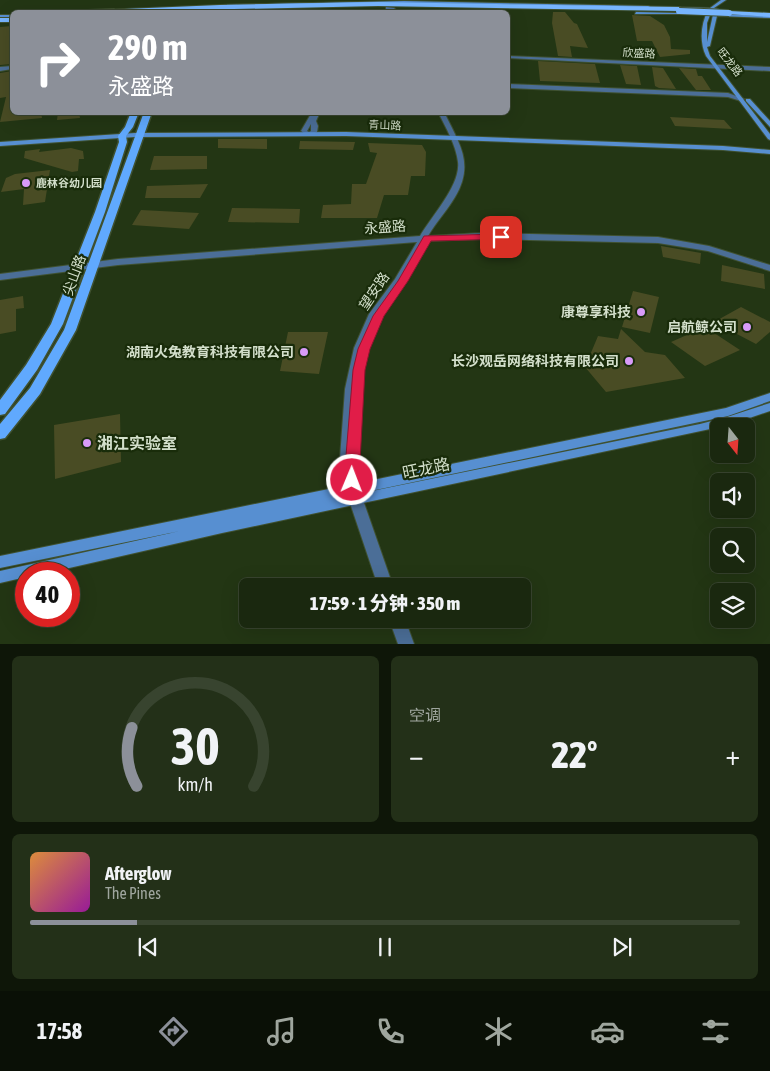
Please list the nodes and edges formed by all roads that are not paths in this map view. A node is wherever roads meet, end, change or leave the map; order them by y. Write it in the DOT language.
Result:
graph roads {
  1 [pos="724,0"];
  2 [pos="729,0"];
  3 [pos="334,4"];
  4 [pos="388,5"];
  5 [pos="294,7"];
  6 [pos="714,7"];
  7 [pos="403,8"];
  8 [pos="526,8"];
  9 [pos="681,9"];
  10 [pos="109,10"];
  11 [pos="159,10"];
  12 [pos="198,10"];
  13 [pos="250,10"];
  14 [pos="261,10"];
  15 [pos="395,10"];
  16 [pos="397,10"];
  17 [pos="560,10"];
  18 [pos="709,15"];
  19 [pos="715,15"];
  20 [pos="770,15"];
  21 [pos="510,57"];
  22 [pos="719,67"];
  23 [pos="770,70"];
  24 [pos="510,86"];
  25 [pos="510,86"];
  26 [pos="736,92"];
  27 [pos="741,99"];
  28 [pos="134,115"];
  29 [pos="147,115"];
  30 [pos="315,115"];
  31 [pos="315,115"];
  32 [pos="444,115"];
  33 [pos="770,125"];
  34 [pos="309,132"];
  35 [pos="141,133"];
  36 [pos="124,134"];
  37 [pos="454,136"];
  38 [pos="769,137"];
  39 [pos="0,140"];
  40 [pos="0,144"];
  41 [pos="744,148"];
  42 [pos="770,151"];
  43 [pos="426,237"];
  44 [pos="94,264"];
  45 [pos="79,265"];
  46 [pos="770,267"];
  47 [pos="0,276"];
  48 [pos="770,397"];
  49 [pos="770,408"];
  50 [pos="0,410"];
  51 [pos="0,434"];
  52 [pos="351,496"];
  53 [pos="0,562"];
  54 [pos="0,576"];
  55 [pos="383,578"];
  56 [pos="400,628"];
  57 [pos="406,644"];
  1 -- 6 [label="main road"];
  2 -- 6 [label="main road"];
  3 -- 4 [label="highway"];
  3 -- 9 [label="highway"];
  3 -- 11 [label="highway"];
  4 -- 7 [label="main road"];
  4 -- 9 [label="main road"];
  4 -- 10 [label="main road"];
  4 -- 14 [label="main road"];
  4 -- 15 [label="street"];
  5 -- 8 [label="highway"];
  5 -- 12 [label="highway"];
  5 -- 13 [label="highway"];
  6 -- 9 [label="main road"];
  6 -- 18 [label="main road, 旺龙路"];
  6 -- 19 [label="main road, 旺龙路"];
  7 -- 16 [label="street"];
  7 -- 17 [label="main road"];
  8 -- 9 [label="highway"];
  8 -- 17 [label="highway"];
  9 -- 20 [label="highway, bridge"];
  17 -- 18 [label="main road"];
  18 -- 19 [label="main road"];
  18 -- 22 [label="main road, 旺龙路"];
  19 -- 20 [label="main road"];
  19 -- 22 [label="main road, 旺龙路"];
  21 -- 22 [label="street, 欣盛路"];
  22 -- 23 [label="street, 欣盛路"];
  22 -- 26 [label="main road, 旺龙路"];
  22 -- 33 [label="main road, 旺龙路"];
  24 -- 26 [label="street"];
  25 -- 27 [label="street"];
  26 -- 27 [label="main road, 旺龙路"];
  27 -- 38 [label="main road, 旺龙路"];
  28 -- 36 [label="main road, 尖山路"];
  29 -- 35 [label="main road, 尖山路"];
  30 -- 34 [label="street"];
  31 -- 34 [label="street"];
  32 -- 37 [label="street, 望安路"];
  34 -- 35 [label="main road, 青山路"];
  34 -- 37 [label="main road, 青山路"];
  35 -- 36 [label="main road, 青山路"];
  35 -- 44 [label="main road, 尖山路"];
  36 -- 39 [label="main road, 青山路"];
  36 -- 40 [label="main road, 青山路"];
  36 -- 45 [label="main road, 尖山路"];
  37 -- 41 [label="main road, 青山路"];
  37 -- 43 [label="street, 望安路"];
  38 -- 41 [label="main road"];
  41 -- 42 [label="main road"];
  43 -- 44 [label="street, 永盛路"];
  43 -- 46 [label="street, 永盛路"];
  43 -- 52 [label="street, 望安路"];
  44 -- 45 [label="street, 永盛路"];
  44 -- 51 [label="main road, 尖山路"];
  45 -- 47 [label="street, 永盛路"];
  45 -- 50 [label="main road, 尖山路"];
  48 -- 52 [label="main road, 旺龙路"];
  49 -- 52 [label="main road, 旺龙路"];
  52 -- 53 [label="main road, 旺龙路"];
  52 -- 54 [label="main road, 旺龙路"];
  52 -- 55 [label="street, 望安路"];
  56 -- 57 [label="street"];
}
